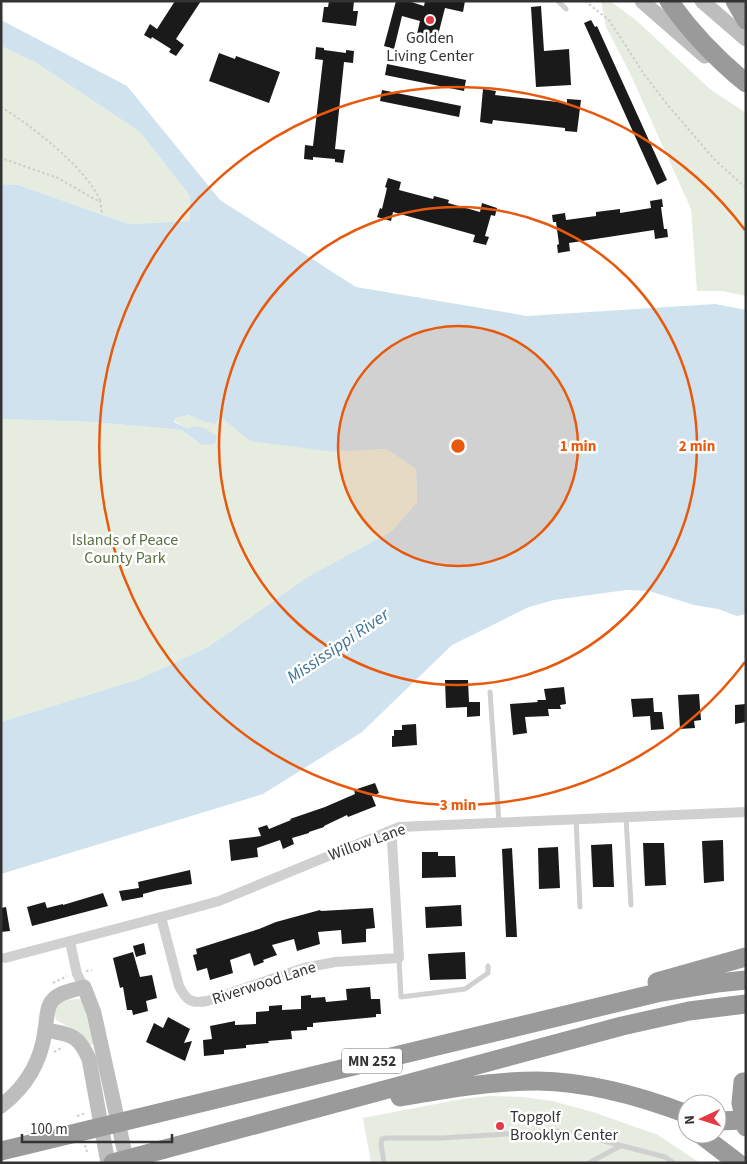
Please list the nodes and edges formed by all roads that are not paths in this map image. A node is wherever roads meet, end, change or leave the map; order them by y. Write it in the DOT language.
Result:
graph roads {
  1 [pos="558,1"];
  2 [pos="642,1"];
  3 [pos="669,1"];
  4 [pos="702,1"];
  5 [pos="735,1"];
  6 [pos="566,9"];
  7 [pos="746,20"];
  8 [pos="746,39"];
  9 [pos="746,83"];
  10 [pos="746,88"];
  11 [pos="490,692"];
  12 [pos="746,812"];
  13 [pos="626,817"];
  14 [pos="576,819"];
  15 [pos="500,822"];
  16 [pos="388,832"];
  17 [pos="631,905"];
  18 [pos="580,907"];
  19 [pos="161,918"];
  20 [pos="70,942"];
  21 [pos="746,957"];
  22 [pos="4,958"];
  23 [pos="399,958"];
  24 [pos="488,966"];
  25 [pos="746,980"];
  26 [pos="84,987"];
  27 [pos="746,1004"];
  28 [pos="45,1030"];
  29 [pos="462,1040"];
  30 [pos="745,1078"];
  31 [pos="597,1088"];
  32 [pos="1,1106"];
  33 [pos="677,1111"];
  34 [pos="283,1118"];
  35 [pos="746,1120"];
  36 [pos="677,1121"];
  37 [pos="727,1121"];
  38 [pos="110,1125"];
  39 [pos="746,1127"];
  40 [pos="713,1144"];
  41 [pos="620,1145"];
  42 [pos="1,1151"];
  43 [pos="119,1162"];
  44 [pos="384,1163"];
  45 [pos="589,1163"];
  46 [pos="674,1163"];
  47 [pos="738,1163"];
  1 -- 6 [label="lane"];
  2 -- 10 [label="street"];
  3 -- 9 [label="highway"];
  4 -- 8 [label="street"];
  5 -- 7 [label="highway"];
  11 -- 15 [label="lane"];
  12 -- 13 [label="street, Willow Lane"];
  13 -- 14 [label="street, Willow Lane"];
  13 -- 17 [label="lane"];
  14 -- 15 [label="street, Willow Lane"];
  14 -- 18 [label="lane"];
  15 -- 16 [label="street, Willow Lane"];
  16 -- 19 [label="street, Willow Lane"];
  16 -- 23 [label="street"];
  19 -- 20 [label="street, Willow Lane"];
  19 -- 23 [label="street, Riverwood Lane"];
  20 -- 22 [label="street, Willow Lane"];
  20 -- 26 [label="street"];
  21 -- 29 [label="highway"];
  23 -- 24 [label="lane"];
  25 -- 29 [label="highway"];
  26 -- 28 [label="street"];
  26 -- 38 [label="street"];
  27 -- 34 [label="highway"];
  28 -- 32 [label="street"];
  28 -- 38 [label="street"];
  29 -- 38 [label="highway, MN 252"];
  30 -- 39 [label="highway, bridge"];
  31 -- 33 [label="highway"];
  31 -- 34 [label="highway"];
  31 -- 36 [label="highway"];
  34 -- 43 [label="highway"];
  35 -- 37 [label="highway"];
  38 -- 42 [label="highway, MN 252"];
  38 -- 43 [label="street"];
  40 -- 47 [label="highway"];
  41 -- 44 [label="lane"];
  41 -- 45 [label="lane"];
  41 -- 46 [label="lane"];
}
